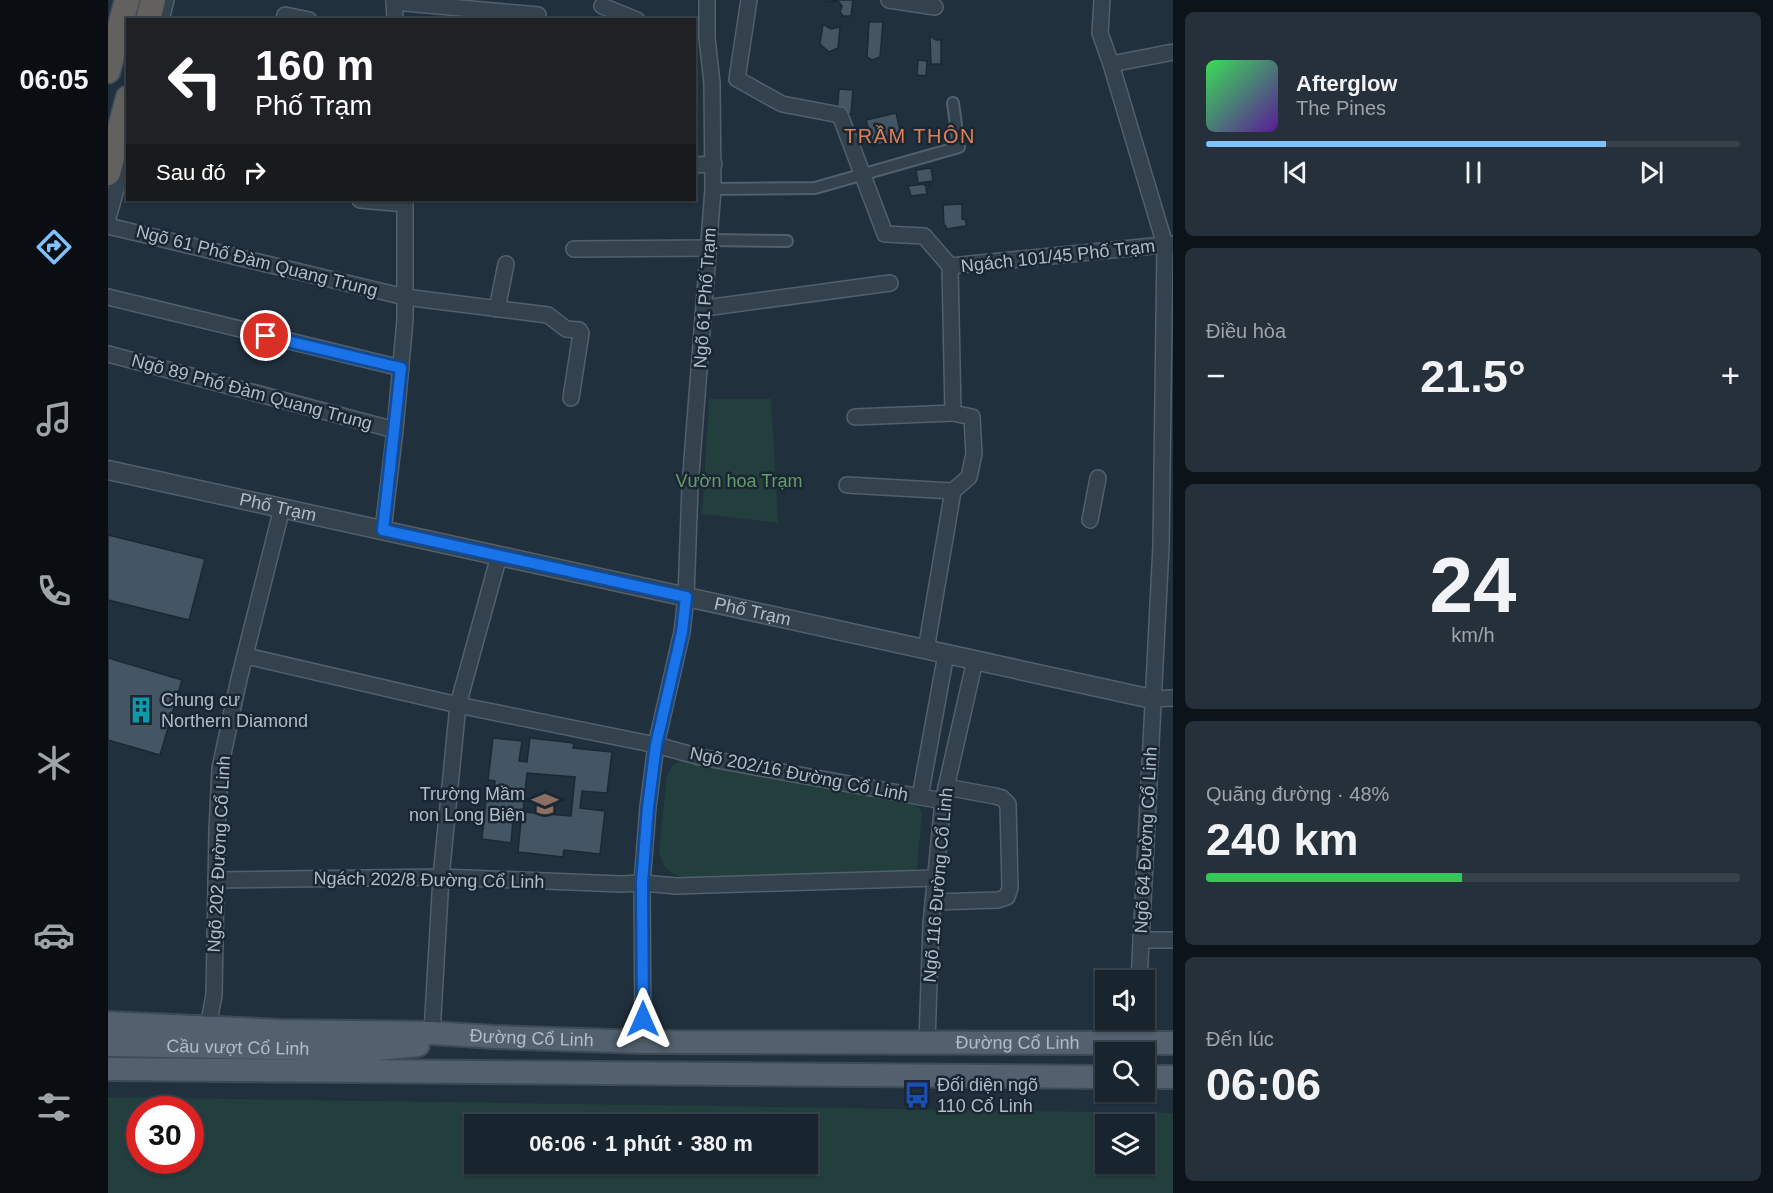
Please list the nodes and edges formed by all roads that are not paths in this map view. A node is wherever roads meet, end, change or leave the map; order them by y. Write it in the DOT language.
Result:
graph roads {
  1 [pos="127,0"];
  2 [pos="153,0"];
  3 [pos="166,0"];
  4 [pos="706,0"];
  5 [pos="749,0"];
  6 [pos="889,0"];
  7 [pos="1102,0"];
  8 [pos="394,1"];
  9 [pos="602,6"];
  10 [pos="935,7"];
  11 [pos="538,15"];
  12 [pos="148,18"];
  13 [pos="162,18"];
  14 [pos="284,18"];
  15 [pos="299,18"];
  16 [pos="395,18"];
  17 [pos="632,18"];
  18 [pos="701,37"];
  19 [pos="1173,52"];
  20 [pos="1111,64"];
  21 [pos="108,71"];
  22 [pos="953,103"];
  23 [pos="126,106"];
  24 [pos="126,149"];
  25 [pos="714,164"];
  26 [pos="696,165"];
  27 [pos="108,173"];
  28 [pos="863,175"];
  29 [pos="713,189"];
  30 [pos="382,201"];
  31 [pos="405,202"];
  32 [pos="108,218"];
  33 [pos="108,226"];
  34 [pos="787,242"];
  35 [pos="710,244"];
  36 [pos="1169,245"];
  37 [pos="574,249"];
  38 [pos="506,264"];
  39 [pos="950,266"];
  40 [pos="890,283"];
  41 [pos="108,297"];
  42 [pos="405,297"];
  43 [pos="705,308"];
  44 [pos="496,309"];
  45 [pos="1168,320"];
  46 [pos="108,354"];
  47 [pos="401,368"];
  48 [pos="571,398"];
  49 [pos="953,413"];
  50 [pos="855,417"];
  51 [pos="395,430"];
  52 [pos="1168,463"];
  53 [pos="108,470"];
  54 [pos="1098,478"];
  55 [pos="848,485"];
  56 [pos="953,490"];
  57 [pos="282,508"];
  58 [pos="1090,520"];
  59 [pos="383,530"];
  60 [pos="499,556"];
  61 [pos="686,597"];
  62 [pos="1173,619"];
  63 [pos="1157,620"];
  64 [pos="926,650"];
  65 [pos="946,654"];
  66 [pos="246,656"];
  67 [pos="975,660"];
  68 [pos="1173,698"];
  69 [pos="1152,699"];
  70 [pos="458,705"];
  71 [pos="656,745"];
  72 [pos="945,794"];
  73 [pos="920,797"];
  74 [pos="441,877"];
  75 [pos="936,878"];
  76 [pos="216,880"];
  77 [pos="642,883"];
  78 [pos="933,902"];
  79 [pos="1142,939"];
  80 [pos="1173,940"];
  81 [pos="1141,970"];
  82 [pos="108,1023"];
  83 [pos="208,1027"];
  84 [pos="432,1033"];
  85 [pos="495,1037"];
  86 [pos="1137,1038"];
  87 [pos="927,1041"];
  88 [pos="644,1042"];
  89 [pos="1173,1043"];
  90 [pos="108,1045"];
  91 [pos="368,1050"];
  92 [pos="108,1069"];
  93 [pos="495,1071"];
  94 [pos="1095,1077"];
  95 [pos="1155,1077"];
  96 [pos="1173,1077"];
  1 -- 21 [label="highway"];
  2 -- 12 [label="highway"];
  3 -- 13 [label="street"];
  4 -- 18 [label="street, Ngõ 61 Phố Trạm"];
  5 -- 28 [label="street"];
  6 -- 10 [label="street"];
  7 -- 20 [label="street, Ngõ 64 Đường Cổ Linh"];
  8 -- 11 [label="street"];
  8 -- 16 [label="street"];
  9 -- 17 [label="street"];
  14 -- 15 [label="street"];
  18 -- 25 [label="street, Ngõ 61 Phố Trạm"];
  19 -- 20 [label="street"];
  20 -- 36 [label="street, Ngõ 64 Đường Cổ Linh"];
  22 -- 28 [label="street"];
  23 -- 27 [label="highway"];
  24 -- 32 [label="street"];
  25 -- 26 [label="street"];
  25 -- 29 [label="street, Ngõ 61 Phố Trạm"];
  28 -- 29 [label="street"];
  28 -- 39 [label="street"];
  29 -- 35 [label="street, Ngõ 61 Phố Trạm"];
  30 -- 31 [label="street"];
  31 -- 42 [label="street"];
  33 -- 42 [label="street, Ngõ 61 Phố Đàm Quang Trung"];
  34 -- 35 [label="street"];
  35 -- 37 [label="street"];
  35 -- 43 [label="street, Ngõ 61 Phố Trạm"];
  36 -- 39 [label="street, Ngách 101/45 Phố Trạm"];
  36 -- 45 [label="street, Ngõ 64 Đường Cổ Linh"];
  38 -- 44 [label="street"];
  39 -- 49 [label="street"];
  40 -- 43 [label="street"];
  41 -- 47 [label="street"];
  42 -- 44 [label="street, Ngõ 61 Phố Đàm Quang Trung"];
  42 -- 47 [label="street"];
  43 -- 61 [label="street, Ngõ 61 Phố Trạm"];
  44 -- 48 [label="street, Ngõ 61 Phố Đàm Quang Trung"];
  45 -- 52 [label="street, Ngõ 64 Đường Cổ Linh"];
  46 -- 51 [label="street, Ngõ 89 Phố Đàm Quang Trung"];
  47 -- 51 [label="street"];
  49 -- 50 [label="street"];
  49 -- 56 [label="street"];
  51 -- 59 [label="street"];
  52 -- 63 [label="street, Ngõ 64 Đường Cổ Linh"];
  53 -- 57 [label="street, Phố Trạm"];
  54 -- 58 [label="street"];
  55 -- 56 [label="street"];
  56 -- 64 [label="street"];
  57 -- 59 [label="street, Phố Trạm"];
  57 -- 66 [label="street, Ngõ 202 Đường Cổ Linh"];
  59 -- 60 [label="street, Phố Trạm"];
  60 -- 61 [label="street, Phố Trạm"];
  60 -- 70 [label="street"];
  61 -- 64 [label="street, Phố Trạm"];
  61 -- 71 [label="street, Ngõ 61 Phố Trạm"];
  62 -- 63 [label="street"];
  63 -- 69 [label="street, Ngõ 64 Đường Cổ Linh"];
  64 -- 65 [label="street, Phố Trạm"];
  65 -- 67 [label="street, Phố Trạm"];
  65 -- 73 [label="street"];
  66 -- 70 [label="street, Ngõ 202/16 Đường Cổ Linh"];
  66 -- 76 [label="street, Ngõ 202 Đường Cổ Linh"];
  67 -- 69 [label="street, Phố Trạm"];
  67 -- 72 [label="street, Ngõ 116 Đường Cổ Linh"];
  68 -- 69 [label="street"];
  69 -- 79 [label="street, Ngõ 64 Đường Cổ Linh"];
  70 -- 71 [label="street, Ngõ 202/16 Đường Cổ Linh"];
  70 -- 74 [label="street"];
  71 -- 73 [label="street, Ngõ 202/16 Đường Cổ Linh"];
  71 -- 77 [label="street, Ngõ 61 Phố Trạm"];
  72 -- 73 [label="street, Ngõ 202/16 Đường Cổ Linh"];
  72 -- 75 [label="street, Ngõ 116 Đường Cổ Linh"];
  72 -- 78 [label="street, Ngõ 202/16 Đường Cổ Linh"];
  74 -- 76 [label="street, Ngách 202/8 Đường Cổ Linh"];
  74 -- 77 [label="street, Ngách 202/8 Đường Cổ Linh"];
  74 -- 84 [label="street"];
  75 -- 77 [label="street, Ngách 202/8 Đường Cổ Linh"];
  75 -- 78 [label="street, Ngõ 116 Đường Cổ Linh"];
  76 -- 83 [label="street, Ngõ 202 Đường Cổ Linh"];
  77 -- 88 [label="street, Ngõ 61 Phố Trạm"];
  78 -- 87 [label="street, Ngõ 116 Đường Cổ Linh"];
  79 -- 80 [label="street"];
  79 -- 81 [label="street, Ngõ 64 Đường Cổ Linh"];
  82 -- 83 [label="main road, Đường Cổ Linh"];
  83 -- 84 [label="main road, Đường Cổ Linh"];
  84 -- 85 [label="main road, Đường Cổ Linh"];
  85 -- 88 [label="main road, Đường Cổ Linh"];
  85 -- 91 [label="main road, Cầu vượt Cổ Linh"];
  86 -- 87 [label="main road, Đường Cổ Linh"];
  86 -- 89 [label="main road, Đường Cổ Linh"];
  87 -- 88 [label="main road, Đường Cổ Linh"];
  90 -- 91 [label="main road, Cầu vượt Cổ Linh"];
  91 -- 93 [label="main road, Cầu vượt Cổ Linh"];
  92 -- 93 [label="main road, Đường Cổ Linh"];
  93 -- 94 [label="main road, Đường Cổ Linh"];
  95 -- 96 [label="main road"];
}
